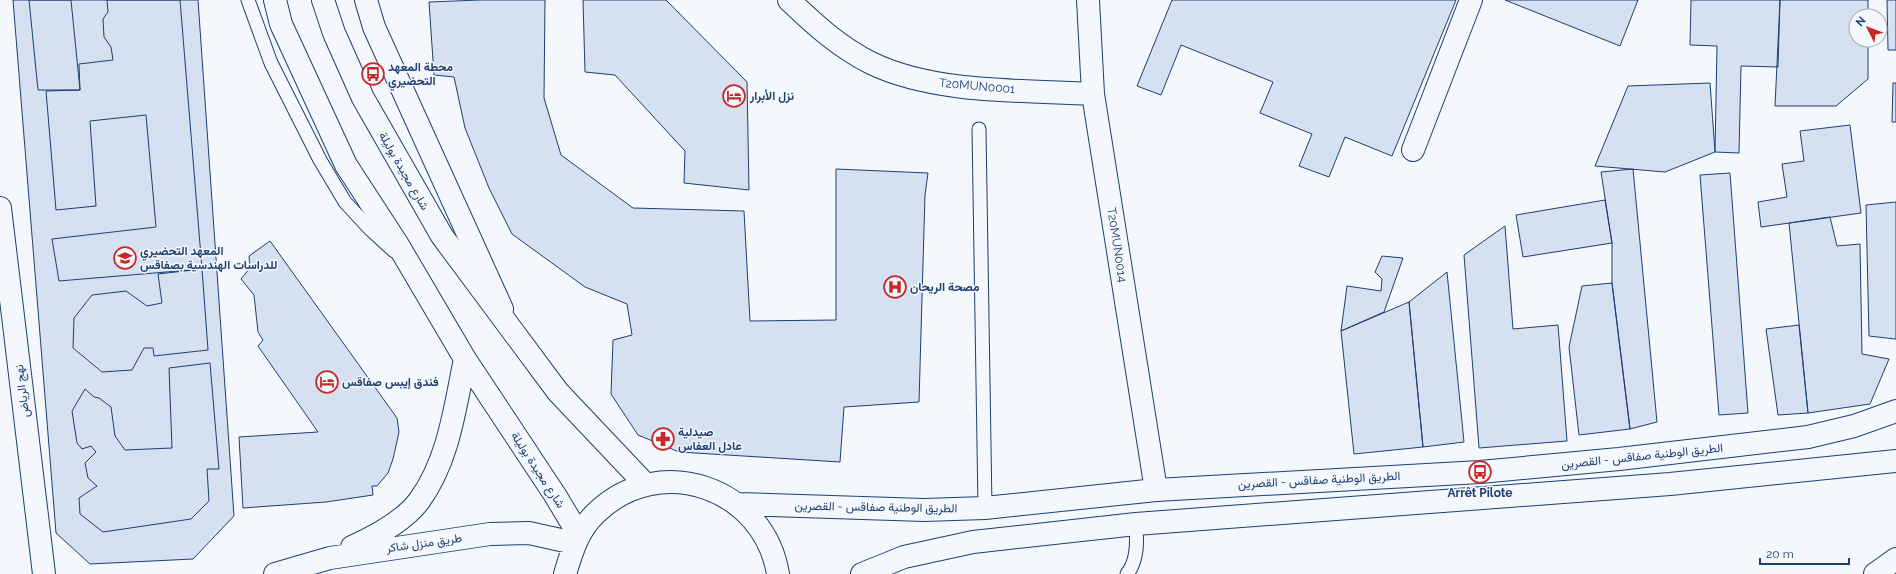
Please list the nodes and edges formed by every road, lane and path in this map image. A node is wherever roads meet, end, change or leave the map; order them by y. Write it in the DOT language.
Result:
graph roads {
  1 [pos="248,0"];
  2 [pos="275,0"];
  3 [pos="323,0"];
  4 [pos="366,0"];
  5 [pos="789,0"];
  6 [pos="1088,0"];
  7 [pos="1471,0"];
  8 [pos="1093,94"];
  9 [pos="979,129"];
  10 [pos="1413,150"];
  11 [pos="0,208"];
  12 [pos="409,264"];
  13 [pos="510,328"];
  14 [pos="465,359"];
  15 [pos="1896,411"];
  16 [pos="1896,461"];
  17 [pos="646,485"];
  18 [pos="1156,490"];
  19 [pos="737,504"];
  20 [pos="985,508"];
  21 [pos="1136,524"];
  22 [pos="576,539"];
  23 [pos="330,558"];
  24 [pos="1895,559"];
  25 [pos="44,574"];
  26 [pos="275,574"];
  27 [pos="565,574"];
  28 [pos="778,574"];
  29 [pos="862,574"];
  30 [pos="1127,574"];
  31 [pos="1875,574"];
  1 -- 12 [label="lane, شارع مجيدة بوليلة"];
  2 -- 12 [label="main road, شارع مجيدة بوليلة"];
  3 -- 13 [label="main road, شارع مجيدة بوليلة"];
  4 -- 13 [label="main road, شارع مجيدة بوليلة"];
  5 -- 8 [label="main road, T20MUN0001"];
  6 -- 8 [label="main road, T20MUN0014"];
  7 -- 10 [label="main road"];
  8 -- 18 [label="main road, T20MUN0014"];
  9 -- 20 [label="lane"];
  11 -- 25 [label="main road, نهج الرياض"];
  12 -- 14 [label="main road, شارع مجيدة بوليلة"];
  13 -- 17 [label="main road, شارع مجيدة بوليلة"];
  14 -- 22 [label="main road, شارع مجيدة بوليلة"];
  14 -- 23 [label="main road"];
  15 -- 18 [label="main road, الطريق الوطنية صفاقس - القصرين"];
  16 -- 21 [label="main road"];
  17 -- 19 [label="main road"];
  17 -- 22 [label="main road"];
  18 -- 20 [label="main road, الطريق الوطنية صفاقس - القصرين"];
  19 -- 20 [label="main road, الطريق الوطنية صفاقس - القصرين"];
  19 -- 28 [label="main road"];
  21 -- 29 [label="main road"];
  21 -- 30 [label="lane"];
  22 -- 23 [label="main road, طريق منزل شاكر"];
  22 -- 27 [label="main road"];
  23 -- 26 [label="main road, طريق منزل شاكر"];
  24 -- 31 [label="main road"];
}
